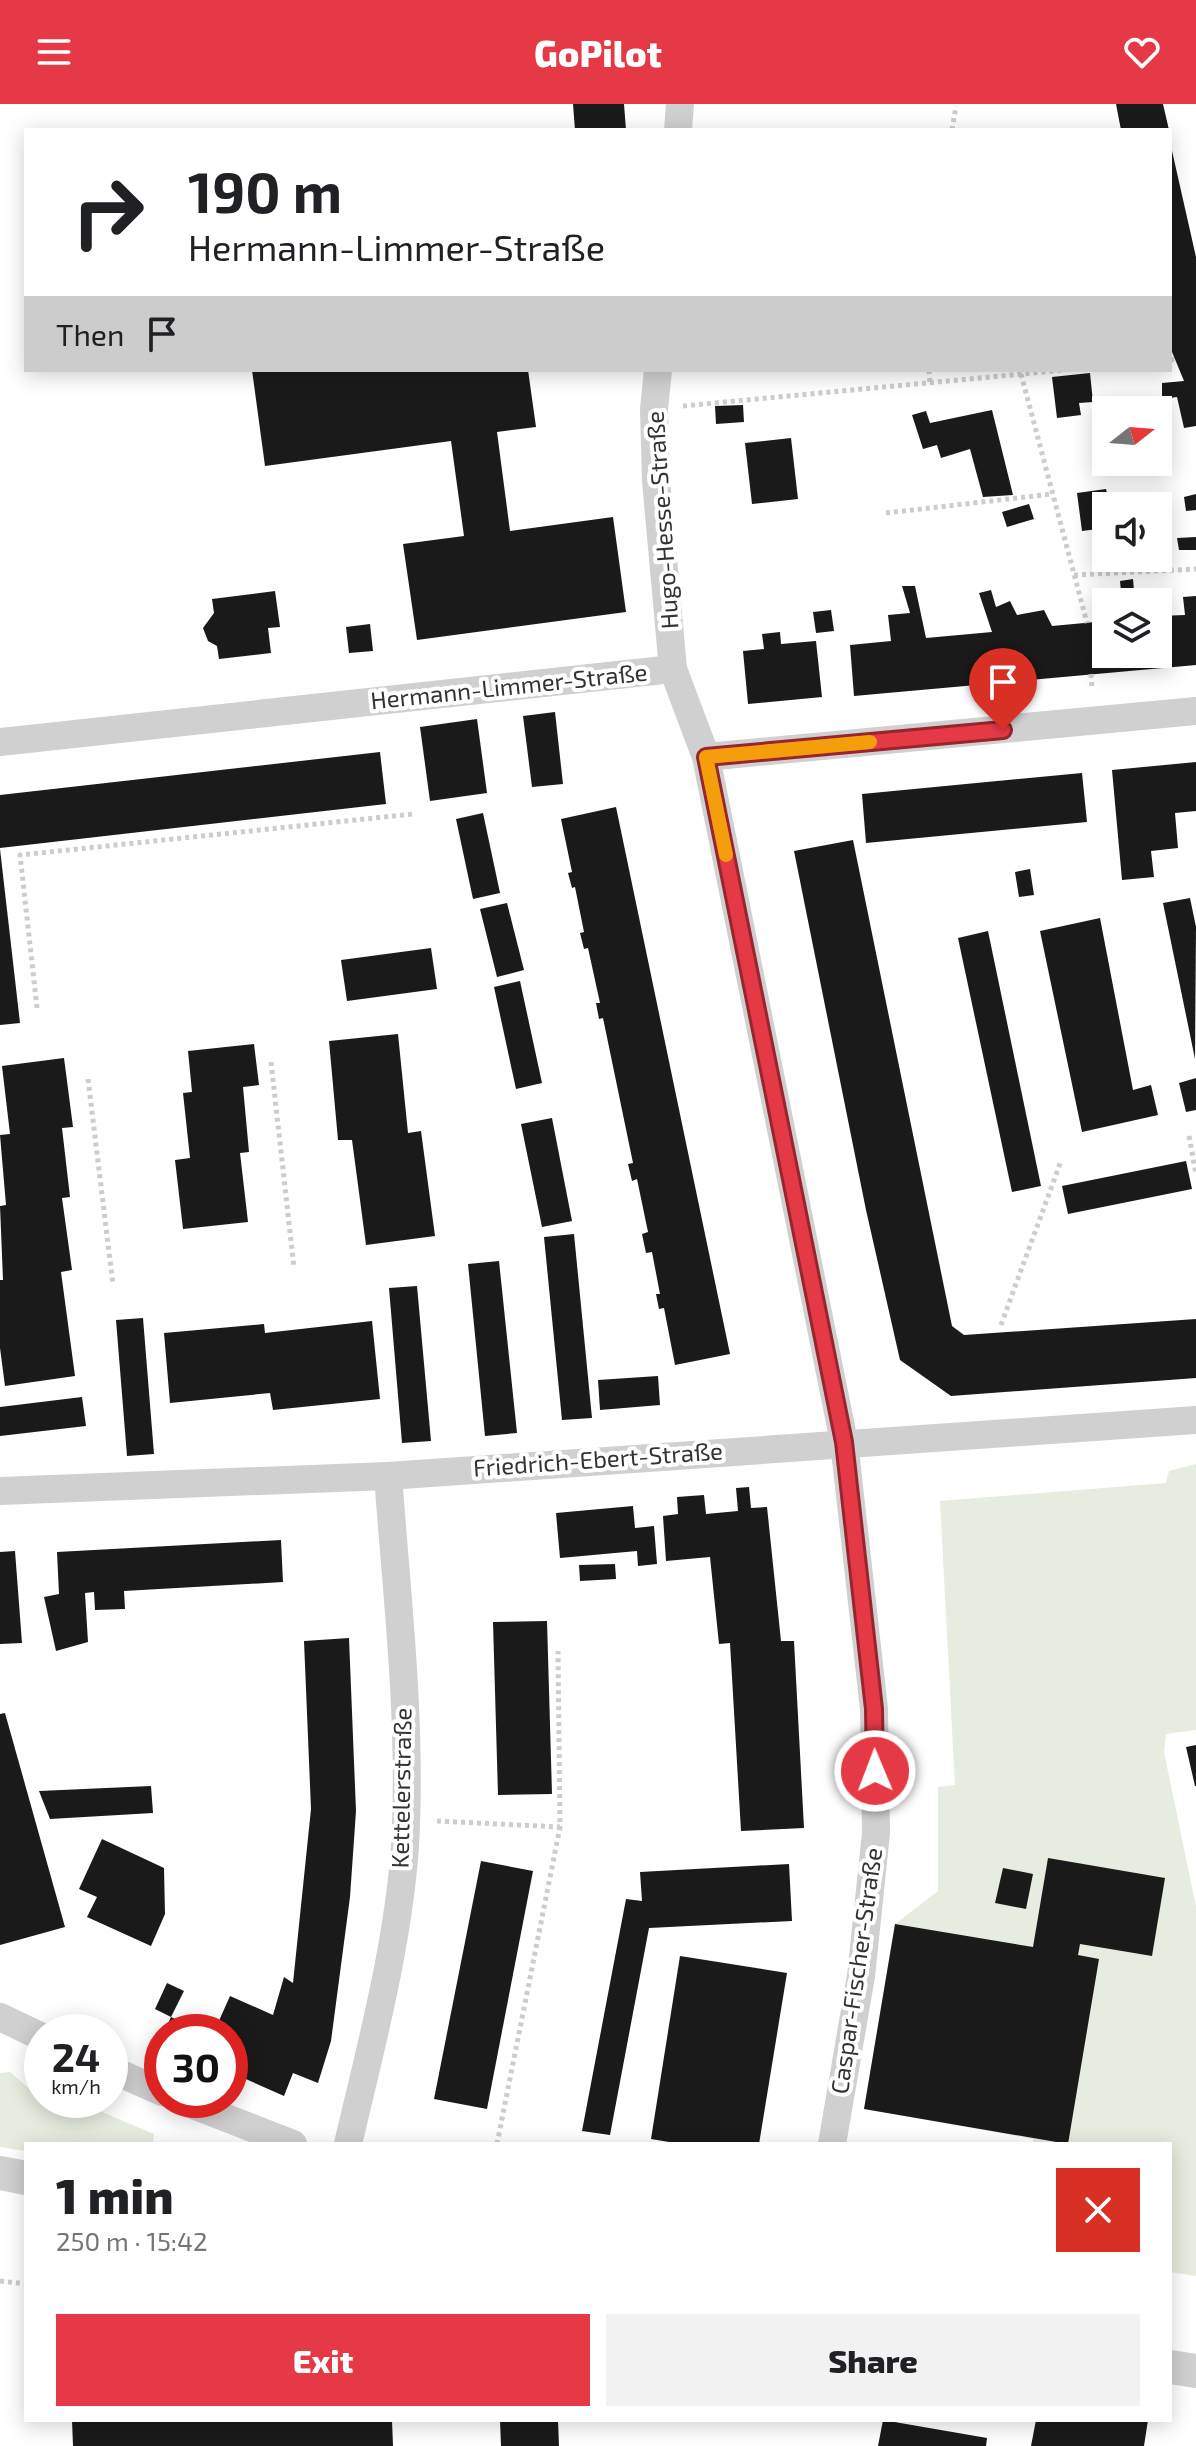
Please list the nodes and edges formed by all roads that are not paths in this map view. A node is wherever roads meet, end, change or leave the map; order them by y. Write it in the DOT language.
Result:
graph roads {
  1 [pos="680,104"];
  2 [pos="678,128"];
  3 [pos="658,372"];
  4 [pos="673,669"];
  5 [pos="1196,711"];
  6 [pos="0,742"];
  7 [pos="706,757"];
  8 [pos="1196,1420"];
  9 [pos="844,1442"];
  10 [pos="388,1476"];
  11 [pos="0,1491"];
  12 [pos="0,2017"];
  13 [pos="24,2028"];
  14 [pos="226,2118"];
  15 [pos="288,2142"];
  16 [pos="348,2142"];
  17 [pos="832,2142"];
  18 [pos="0,2173"];
  19 [pos="24,2178"];
  20 [pos="1172,2367"];
  21 [pos="1196,2371"];
  1 -- 2 [label="street"];
  3 -- 4 [label="street, Hugo-Hesse-Straße"];
  4 -- 6 [label="street, Hermann-Limmer-Straße"];
  4 -- 7 [label="street, Hermann-Limmer-Straße"];
  5 -- 7 [label="street"];
  7 -- 9 [label="street, Caspar-Fischer-Straße"];
  8 -- 9 [label="street, Friedrich-Ebert-Straße"];
  9 -- 10 [label="street, Friedrich-Ebert-Straße"];
  9 -- 17 [label="street, Caspar-Fischer-Straße"];
  10 -- 11 [label="street, Friedrich-Ebert-Straße"];
  10 -- 16 [label="street, Kettelerstraße"];
  12 -- 13 [label="street"];
  14 -- 15 [label="street"];
  18 -- 19 [label="street"];
  20 -- 21 [label="street"];
}
